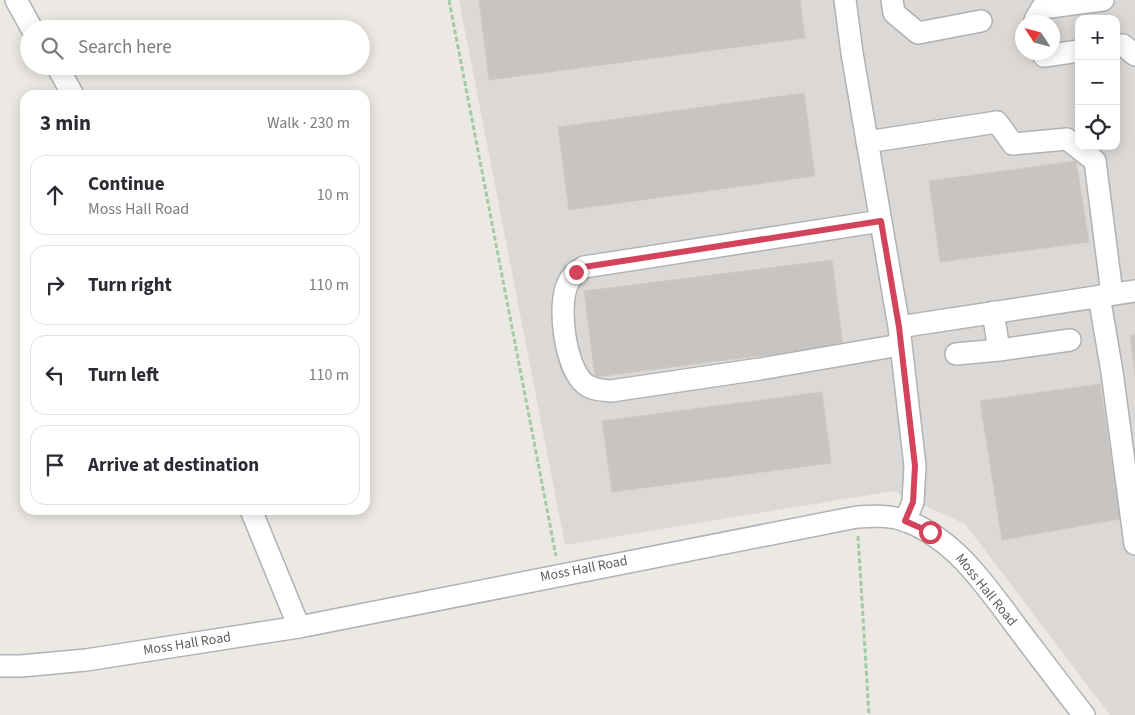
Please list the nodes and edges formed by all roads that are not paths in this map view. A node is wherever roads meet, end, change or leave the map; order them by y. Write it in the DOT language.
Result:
graph roads {
  1 [pos="16,0"];
  2 [pos="846,0"];
  3 [pos="892,0"];
  4 [pos="1103,0"];
  5 [pos="1038,15"];
  6 [pos="27,20"];
  7 [pos="981,21"];
  8 [pos="1075,52"];
  9 [pos="1060,54"];
  10 [pos="62,75"];
  11 [pos="70,90"];
  12 [pos="867,142"];
  13 [pos="881,221"];
  14 [pos="1135,291"];
  15 [pos="1105,295"];
  16 [pos="993,312"];
  17 [pos="899,336"];
  18 [pos="1070,340"];
  19 [pos="999,350"];
  20 [pos="956,354"];
  21 [pos="253,515"];
  22 [pos="905,521"];
  23 [pos="1135,544"];
  24 [pos="299,627"];
  25 [pos="0,666"];
  26 [pos="1084,715"];
  1 -- 6 [label="street"];
  2 -- 12 [label="street"];
  3 -- 7 [label="street"];
  4 -- 5 [label="street"];
  8 -- 9 [label="street"];
  10 -- 11 [label="street"];
  12 -- 13 [label="street"];
  12 -- 15 [label="street"];
  13 -- 17 [label="street"];
  13 -- 17 [label="street"];
  14 -- 15 [label="street"];
  15 -- 16 [label="street"];
  15 -- 23 [label="street"];
  16 -- 17 [label="street"];
  16 -- 19 [label="street"];
  17 -- 22 [label="street"];
  18 -- 19 [label="street"];
  19 -- 20 [label="street"];
  21 -- 24 [label="street"];
  22 -- 24 [label="street, Moss Hall Road"];
  22 -- 26 [label="street, Moss Hall Road"];
  24 -- 25 [label="street, Moss Hall Road"];
}
